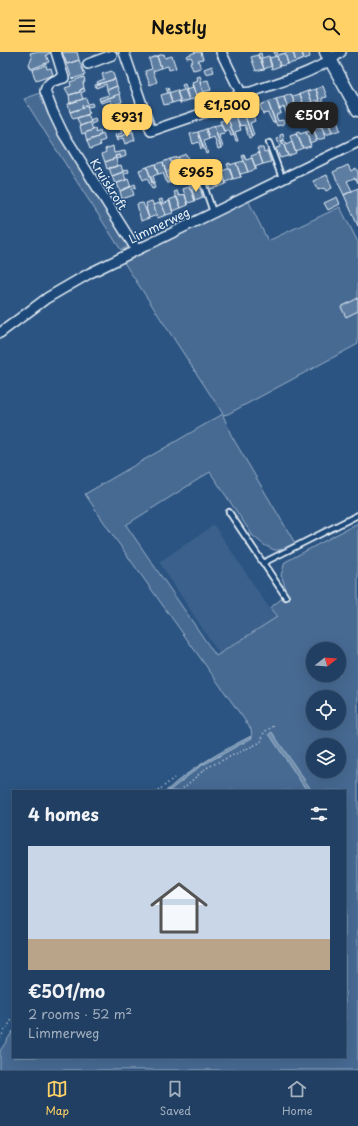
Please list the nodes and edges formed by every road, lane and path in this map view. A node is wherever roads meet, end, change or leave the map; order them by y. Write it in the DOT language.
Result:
graph roads {
  1 [pos="56,52"];
  2 [pos="123,52"];
  3 [pos="221,52"];
  4 [pos="341,52"];
  5 [pos="111,54"];
  6 [pos="328,56"];
  7 [pos="88,64"];
  8 [pos="241,93"];
  9 [pos="358,110"];
  10 [pos="358,142"];
  11 [pos="269,143"];
  12 [pos="200,174"];
  13 [pos="282,178"];
  14 [pos="214,212"];
  15 [pos="136,249"];
  16 [pos="0,333"];
  17 [pos="229,512"];
  18 [pos="358,515"];
  19 [pos="263,563"];
  20 [pos="286,598"];
  21 [pos="274,726"];
  22 [pos="174,778"];
  23 [pos="159,790"];
  24 [pos="181,790"];
  25 [pos="12,1020"];
  26 [pos="0,1038"];
  1 -- 15 [label="street, Kruiskroft"];
  2 -- 5 [label="street"];
  2 -- 8 [label="street"];
  3 -- 8 [label="street"];
  4 -- 6 [label="street"];
  5 -- 7 [label="street"];
  6 -- 8 [label="street"];
  6 -- 9 [label="street"];
  10 -- 13 [label="street, Limmerweg"];
  11 -- 13 [label="lane"];
  12 -- 14 [label="lane"];
  13 -- 14 [label="street, Limmerweg"];
  14 -- 15 [label="street, Limmerweg"];
  15 -- 16 [label="street, Limmerweg"];
  17 -- 19 [label="lane"];
  18 -- 19 [label="lane"];
  19 -- 20 [label="lane"];
  21 -- 24 [label="path"];
  22 -- 23 [label="path"];
  25 -- 26 [label="path"];
}
